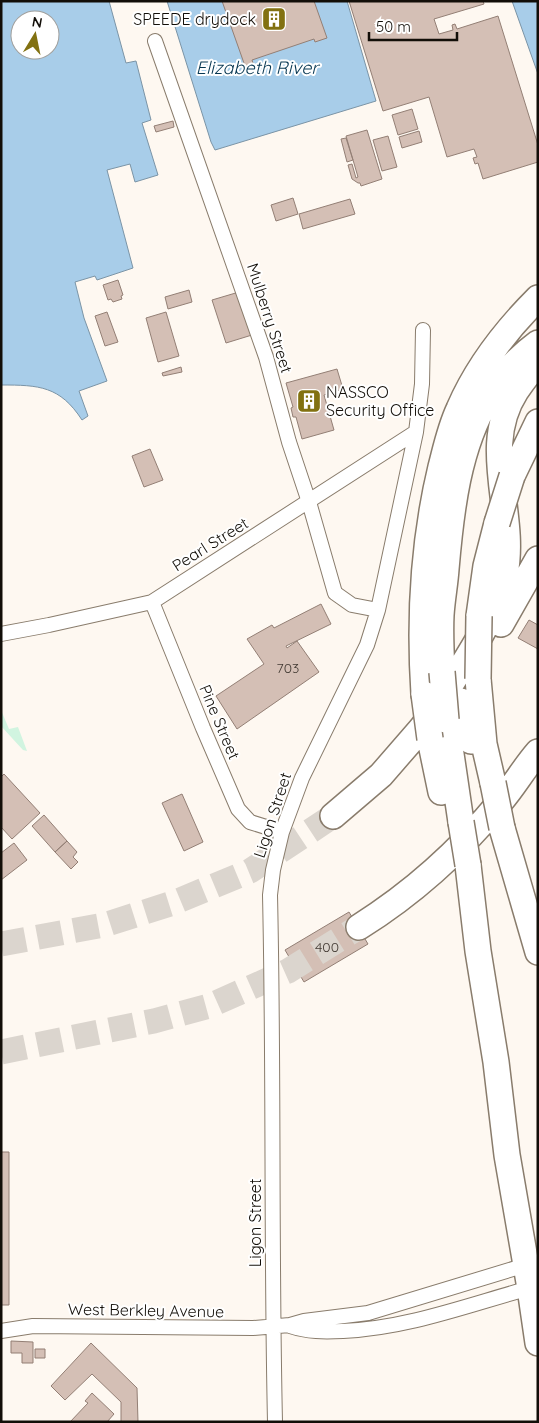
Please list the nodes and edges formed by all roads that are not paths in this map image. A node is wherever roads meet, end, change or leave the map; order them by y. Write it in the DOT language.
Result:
graph roads {
  1 [pos="156,41"];
  2 [pos="538,298"];
  3 [pos="423,330"];
  4 [pos="538,343"];
  5 [pos="538,364"];
  6 [pos="538,422"];
  7 [pos="416,432"];
  8 [pos="309,502"];
  9 [pos="538,559"];
  10 [pos="152,602"];
  11 [pos="378,610"];
  12 [pos="1,634"];
  13 [pos="447,664"];
  14 [pos="477,736"];
  15 [pos="439,745"];
  16 [pos="536,753"];
  17 [pos="334,816"];
  18 [pos="282,832"];
  19 [pos="359,927"];
  20 [pos="538,952"];
  21 [pos="528,1277"];
  22 [pos="290,1325"];
  23 [pos="272,1327"];
  24 [pos="1,1331"];
  25 [pos="538,1343"];
  26 [pos="275,1422"];
  1 -- 8 [label="street, Mulberry Street"];
  2 -- 15 [label="highway"];
  3 -- 7 [label="street, Ligon Street"];
  4 -- 13 [label="highway"];
  5 -- 15 [label="highway"];
  6 -- 14 [label="highway, bridge"];
  7 -- 8 [label="street, Pearl Street"];
  7 -- 11 [label="street, Ligon Street"];
  8 -- 10 [label="street, Pearl Street"];
  8 -- 11 [label="street, Mulberry Street"];
  9 -- 15 [label="highway"];
  10 -- 12 [label="street, Pearl Street"];
  10 -- 18 [label="street, Pine Street"];
  11 -- 18 [label="street, Ligon Street"];
  13 -- 14 [label="highway"];
  13 -- 15 [label="highway, bridge"];
  14 -- 20 [label="highway, bridge"];
  15 -- 17 [label="highway"];
  15 -- 21 [label="highway"];
  16 -- 19 [label="highway"];
  18 -- 23 [label="street, Ligon Street"];
  21 -- 22 [label="street, West Berkley Avenue"];
  21 -- 22 [label="street, West Berkley Avenue"];
  21 -- 25 [label="highway"];
  22 -- 23 [label="street, West Berkley Avenue"];
  23 -- 24 [label="street, West Berkley Avenue"];
  23 -- 26 [label="street, Ligon Street"];
}
